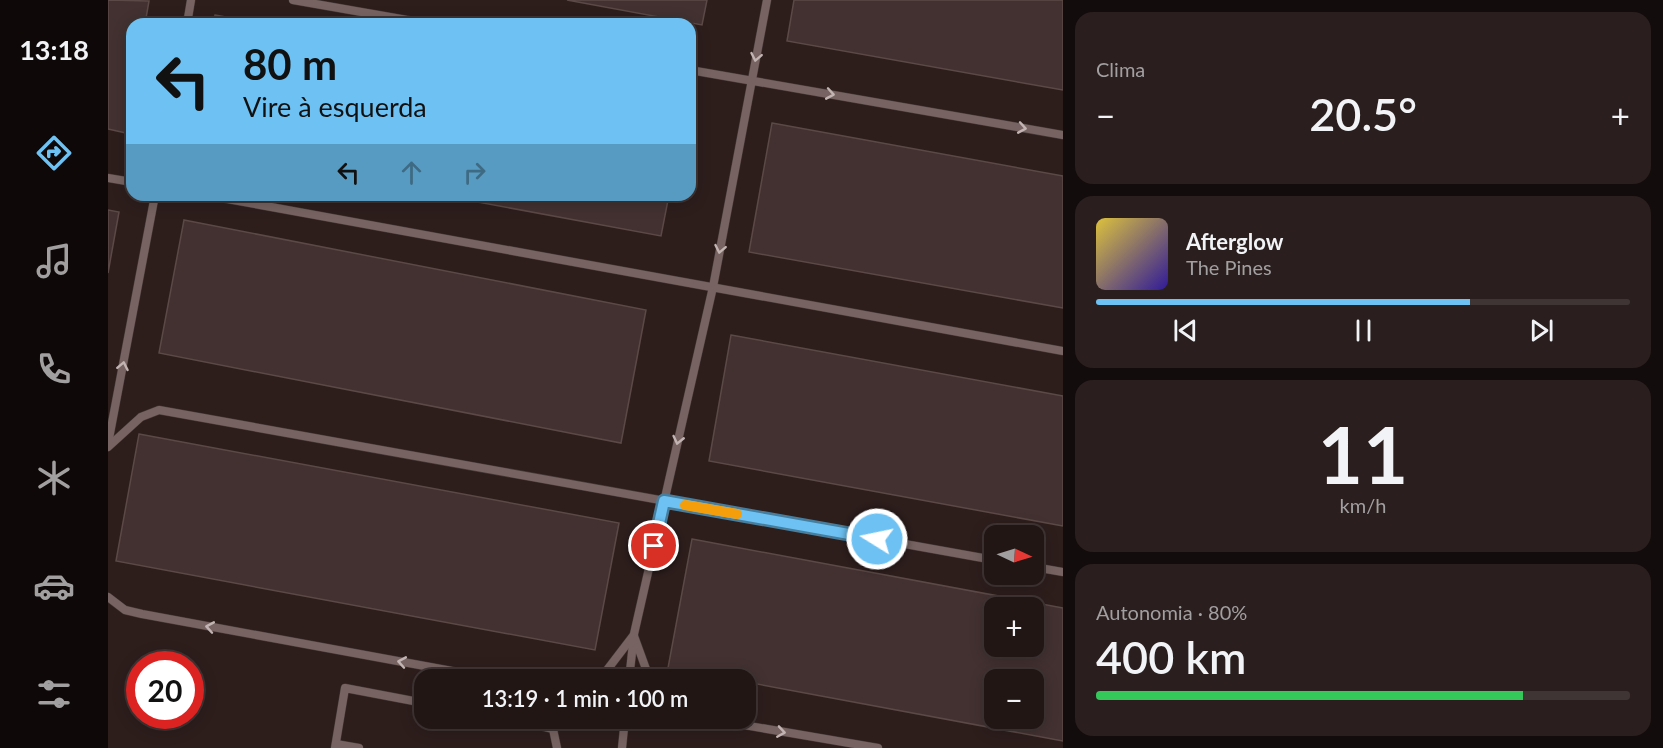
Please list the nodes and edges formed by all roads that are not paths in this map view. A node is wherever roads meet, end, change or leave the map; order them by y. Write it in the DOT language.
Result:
graph roads {
  1 [pos="191,0"];
  2 [pos="294,0"];
  3 [pos="767,0"];
  4 [pos="188,18"];
  5 [pos="396,18"];
  6 [pos="696,71"];
  7 [pos="752,80"];
  8 [pos="1063,135"];
  9 [pos="108,178"];
  10 [pos="126,181"];
  11 [pos="154,201"];
  12 [pos="238,201"];
  13 [pos="713,287"];
  14 [pos="1063,351"];
  15 [pos="108,446"];
  16 [pos="664,501"];
  17 [pos="984,558"];
  18 [pos="1044,569"];
  19 [pos="1063,572"];
  20 [pos="108,597"];
  21 [pos="634,634"];
  22 [pos="441,669"];
  23 [pos="608,669"];
  24 [pos="630,669"];
  25 [pos="646,669"];
  26 [pos="414,701"];
  27 [pos="756,727"];
  28 [pos="552,729"];
  29 [pos="624,729"];
  30 [pos="335,746"];
  31 [pos="359,748"];
  32 [pos="557,748"];
  33 [pos="622,748"];
  34 [pos="878,748"];
  1 -- 4 [label="lane"];
  2 -- 5 [label="lane"];
  3 -- 7 [label="lane, one-way"];
  6 -- 7 [label="lane"];
  7 -- 8 [label="lane, one-way"];
  7 -- 13 [label="lane, one-way"];
  9 -- 10 [label="lane"];
  15 -- 11 [label="lane, one-way"];
  12 -- 13 [label="lane"];
  13 -- 14 [label="lane"];
  13 -- 16 [label="lane, one-way"];
  15 -- 16 [label="lane"];
  16 -- 17 [label="lane"];
  16 -- 21 [label="lane"];
  18 -- 19 [label="lane"];
  22 -- 20 [label="lane, one-way"];
  21 -- 23 [label="lane"];
  21 -- 24 [label="lane"];
  21 -- 25 [label="lane"];
  26 -- 30 [label="lane"];
  27 -- 34 [label="lane, one-way"];
  28 -- 32 [label="lane"];
  29 -- 33 [label="lane"];
  30 -- 31 [label="lane"];
}
